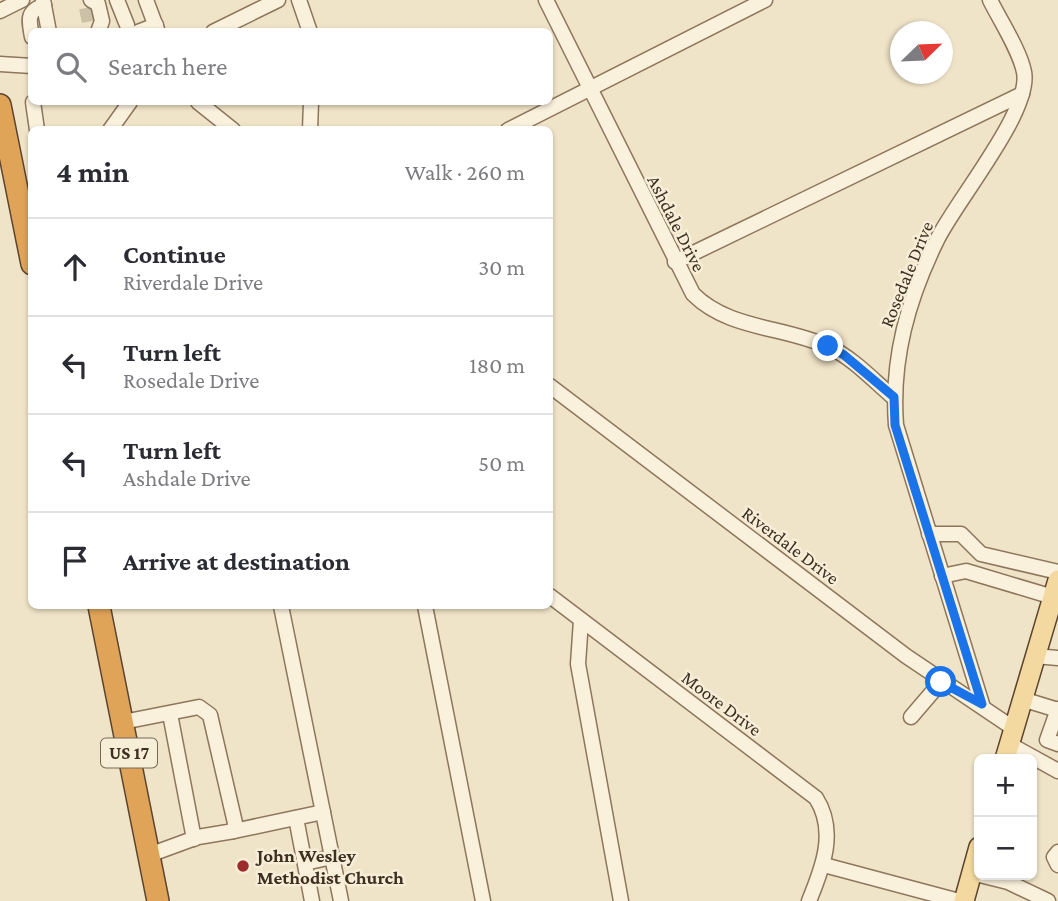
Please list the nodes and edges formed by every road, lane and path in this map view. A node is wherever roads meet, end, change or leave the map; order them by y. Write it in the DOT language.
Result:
graph roads {
  1 [pos="22,0"];
  2 [pos="117,0"];
  3 [pos="146,0"];
  4 [pos="278,0"];
  5 [pos="299,0"];
  6 [pos="546,0"];
  7 [pos="765,0"];
  8 [pos="990,0"];
  9 [pos="43,2"];
  10 [pos="0,11"];
  11 [pos="30,28"];
  12 [pos="48,28"];
  13 [pos="132,28"];
  14 [pos="157,28"];
  15 [pos="221,28"];
  16 [pos="309,28"];
  17 [pos="0,64"];
  18 [pos="28,66"];
  19 [pos="589,89"];
  20 [pos="1022,93"];
  21 [pos="0,105"];
  22 [pos="33,105"];
  23 [pos="128,105"];
  24 [pos="202,105"];
  25 [pos="311,105"];
  26 [pos="36,126"];
  27 [pos="113,126"];
  28 [pos="228,126"];
  29 [pos="310,126"];
  30 [pos="517,126"];
  31 [pos="5,153"];
  32 [pos="23,176"];
  33 [pos="28,225"];
  34 [pos="675,262"];
  35 [pos="553,388"];
  36 [pos="894,397"];
  37 [pos="929,534"];
  38 [pos="942,576"];
  39 [pos="1056,586"];
  40 [pos="553,598"];
  41 [pos="100,609"];
  42 [pos="282,609"];
  43 [pos="426,609"];
  44 [pos="581,620"];
  45 [pos="1051,628"];
  46 [pos="1035,656"];
  47 [pos="1058,658"];
  48 [pos="941,682"];
  49 [pos="1022,699"];
  50 [pos="982,704"];
  51 [pos="170,713"];
  52 [pos="1057,715"];
  53 [pos="911,717"];
  54 [pos="123,722"];
  55 [pos="1009,744"];
  56 [pos="1058,744"];
  57 [pos="1058,771"];
  58 [pos="323,812"];
  59 [pos="296,818"];
  60 [pos="234,831"];
  61 [pos="194,839"];
  62 [pos="1058,852"];
  63 [pos="149,855"];
  64 [pos="332,857"];
  65 [pos="305,863"];
  66 [pos="824,865"];
  67 [pos="1058,865"];
  68 [pos="974,866"];
  69 [pos="972,873"];
  70 [pos="158,901"];
  71 [pos="312,901"];
  72 [pos="341,901"];
  73 [pos="483,901"];
  74 [pos="621,901"];
  75 [pos="809,901"];
  76 [pos="961,901"];
  77 [pos="1048,901"];
  1 -- 10 [label="street"];
  2 -- 13 [label="street"];
  3 -- 14 [label="street"];
  4 -- 15 [label="street"];
  5 -- 16 [label="street"];
  6 -- 19 [label="street, Ashdale Drive"];
  7 -- 19 [label="street"];
  8 -- 20 [label="street, Rosedale Drive"];
  9 -- 11 [label="street"];
  9 -- 12 [label="street"];
  13 -- 14 [label="street"];
  17 -- 18 [label="street"];
  19 -- 30 [label="street"];
  19 -- 34 [label="street, Ashdale Drive"];
  20 -- 34 [label="street"];
  20 -- 36 [label="street, Rosedale Drive"];
  21 -- 31 [label="highway"];
  22 -- 26 [label="street"];
  23 -- 27 [label="street"];
  24 -- 28 [label="street"];
  25 -- 29 [label="street"];
  31 -- 32 [label="highway"];
  32 -- 33 [label="highway"];
  34 -- 36 [label="street, Ashdale Drive"];
  35 -- 48 [label="street, Riverdale Drive"];
  36 -- 37 [label="street, Rosedale Drive"];
  37 -- 38 [label="street, Rosedale Drive"];
  37 -- 39 [label="street"];
  38 -- 39 [label="street"];
  38 -- 50 [label="street, Rosedale Drive"];
  39 -- 45 [label="main road"];
  40 -- 44 [label="street, Moore Drive"];
  41 -- 54 [label="highway, US 17"];
  42 -- 58 [label="street"];
  43 -- 73 [label="street"];
  44 -- 66 [label="street, Moore Drive"];
  44 -- 74 [label="street"];
  45 -- 46 [label="main road"];
  46 -- 47 [label="street"];
  46 -- 49 [label="main road"];
  48 -- 50 [label="street, Riverdale Drive"];
  48 -- 53 [label="street"];
  49 -- 52 [label="street"];
  49 -- 55 [label="main road"];
  50 -- 55 [label="street, Riverdale Drive"];
  51 -- 54 [label="street"];
  51 -- 60 [label="street"];
  51 -- 61 [label="street"];
  52 -- 56 [label="street"];
  54 -- 63 [label="highway, US 17"];
  55 -- 57 [label="street, Riverdale Drive"];
  58 -- 59 [label="street"];
  58 -- 64 [label="street"];
  59 -- 60 [label="street"];
  59 -- 65 [label="street"];
  60 -- 61 [label="street"];
  61 -- 63 [label="street"];
  62 -- 67 [label="street"];
  63 -- 70 [label="highway, US 17"];
  64 -- 65 [label="street"];
  64 -- 72 [label="street"];
  65 -- 71 [label="street"];
  66 -- 75 [label="street, Moore Drive"];
  66 -- 76 [label="street"];
  68 -- 69 [label="main road"];
  69 -- 76 [label="main road"];
  69 -- 77 [label="street"];
}
